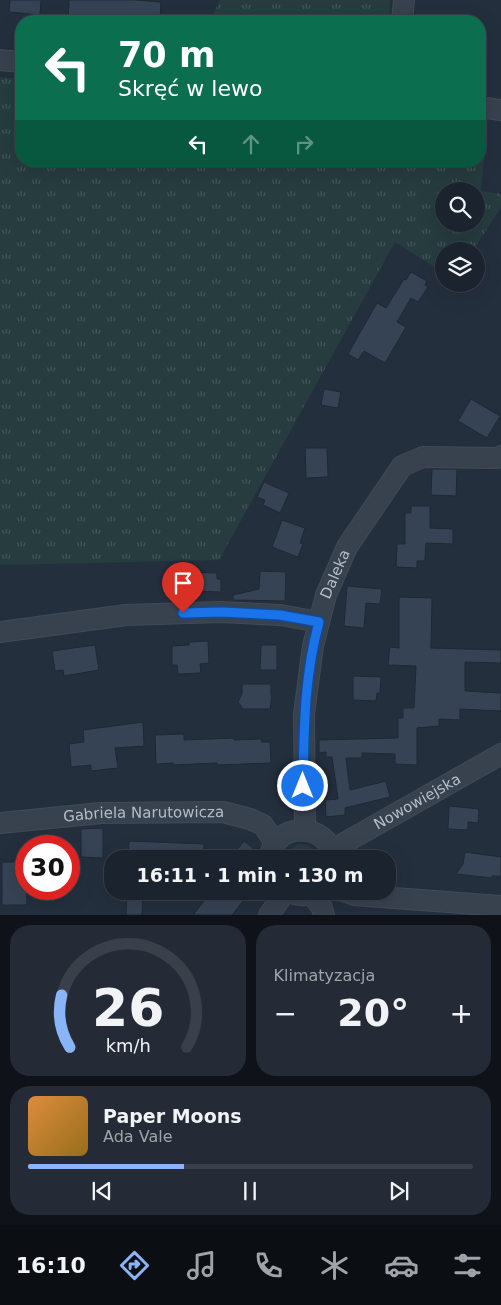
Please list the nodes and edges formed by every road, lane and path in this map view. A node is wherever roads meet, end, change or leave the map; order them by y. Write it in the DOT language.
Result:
graph roads {
  1 [pos="404,0"];
  2 [pos="403,15"];
  3 [pos="0,60"];
  4 [pos="15,61"];
  5 [pos="486,108"];
  6 [pos="501,110"];
  7 [pos="501,456"];
  8 [pos="319,622"];
  9 [pos="0,632"];
  10 [pos="501,754"];
  11 [pos="0,823"];
  12 [pos="305,830"];
  13 [pos="272,850"];
  14 [pos="273,850"];
  15 [pos="331,850"];
  16 [pos="340,850"];
  17 [pos="396,898"];
  18 [pos="279,900"];
  19 [pos="318,900"];
  20 [pos="501,906"];
  21 [pos="269,915"];
  22 [pos="324,915"];
  1 -- 2 [label="street"];
  3 -- 4 [label="street"];
  5 -- 6 [label="street"];
  7 -- 8 [label="street, Daleka"];
  8 -- 9 [label="street"];
  8 -- 12 [label="street, Daleka"];
  10 -- 16 [label="street, Nowowiejska"];
  11 -- 13 [label="street, Gabriela Narutowicza"];
  12 -- 14 [label="street"];
  12 -- 15 [label="street"];
  17 -- 20 [label="street"];
  18 -- 21 [label="street"];
  19 -- 22 [label="street"];
}
